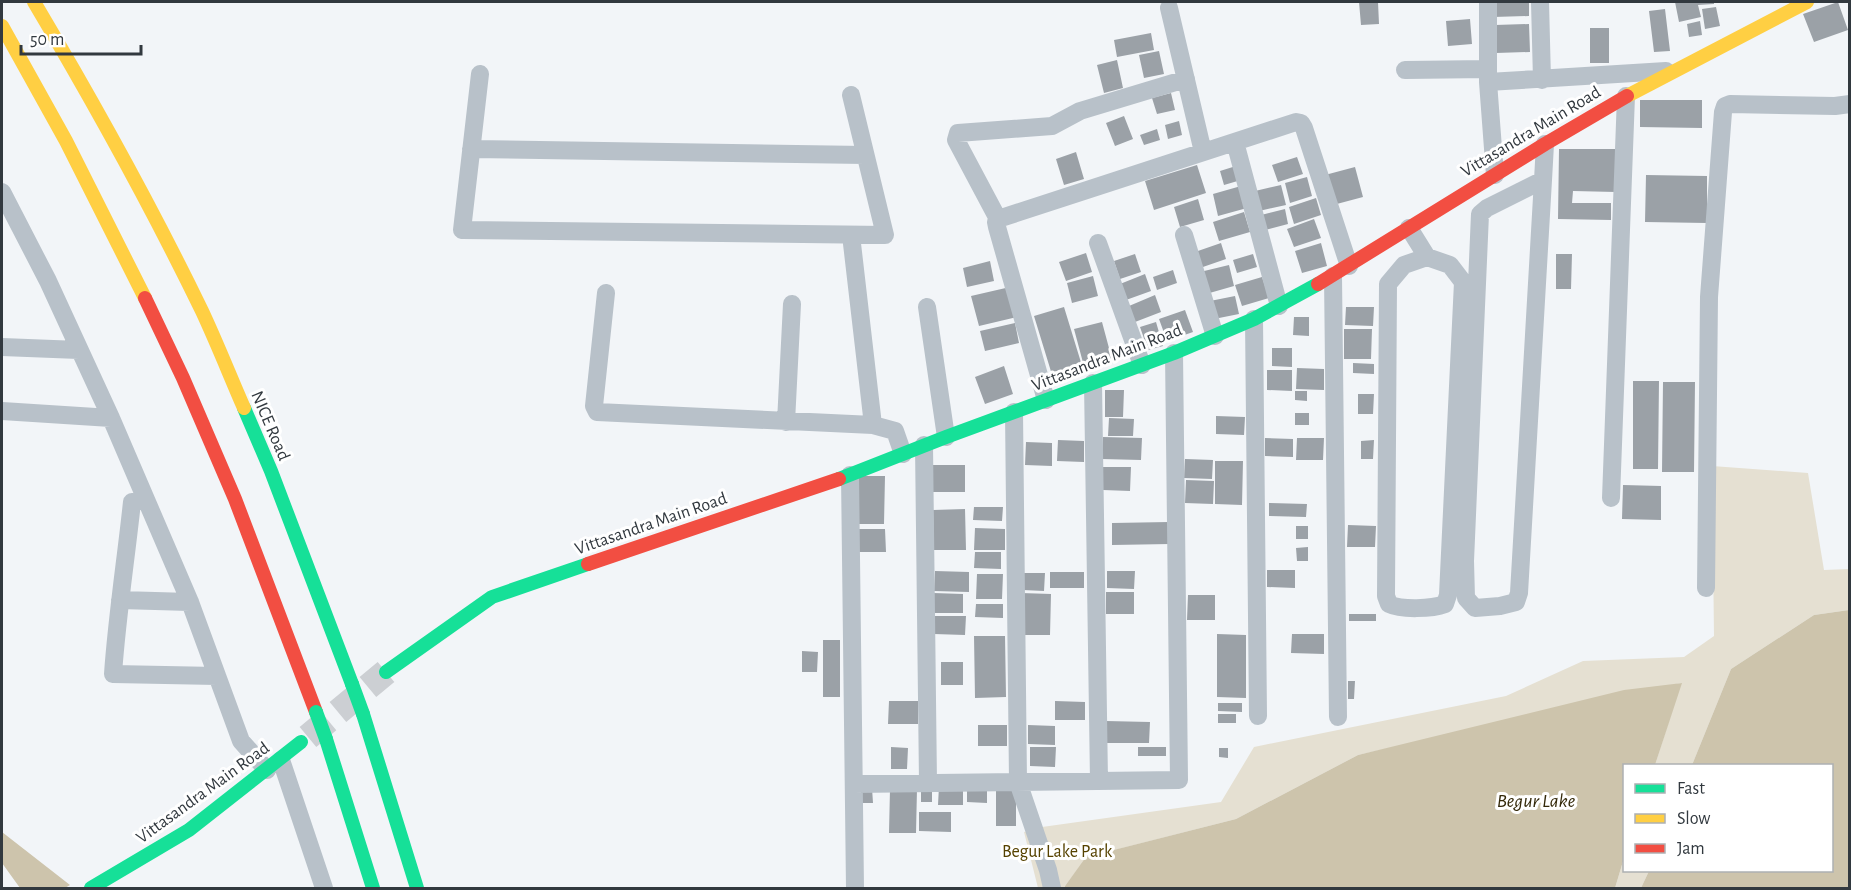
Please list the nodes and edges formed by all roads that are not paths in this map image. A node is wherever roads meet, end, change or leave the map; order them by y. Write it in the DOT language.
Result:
graph roads {
  1 [pos="34,2"];
  2 [pos="1488,2"];
  3 [pos="1540,2"];
  4 [pos="1807,2"];
  5 [pos="1169,8"];
  6 [pos="2,26"];
  7 [pos="1405,70"];
  8 [pos="1672,71"];
  9 [pos="480,74"];
  10 [pos="1488,76"];
  11 [pos="1186,79"];
  12 [pos="1542,80"];
  13 [pos="851,95"];
  14 [pos="1626,96"];
  15 [pos="1850,104"];
  16 [pos="1235,142"];
  17 [pos="1545,144"];
  18 [pos="471,149"];
  19 [pos="1203,152"];
  20 [pos="866,155"];
  21 [pos="1495,175"];
  22 [pos="1543,180"];
  23 [pos="2,192"];
  24 [pos="999,219"];
  25 [pos="1409,228"];
  26 [pos="851,235"];
  27 [pos="1184,235"];
  28 [pos="1098,243"];
  29 [pos="1427,257"];
  30 [pos="1349,266"];
  31 [pos="1333,276"];
  32 [pos="606,293"];
  33 [pos="792,304"];
  34 [pos="1279,306"];
  35 [pos="927,307"];
  36 [pos="1254,319"];
  37 [pos="1215,336"];
  38 [pos="2,347"];
  39 [pos="79,350"];
  40 [pos="1174,353"];
  41 [pos="1142,365"];
  42 [pos="1094,383"];
  43 [pos="1046,400"];
  44 [pos="2,411"];
  45 [pos="1014,412"];
  46 [pos="111,418"];
  47 [pos="786,422"];
  48 [pos="873,425"];
  49 [pos="946,437"];
  50 [pos="924,445"];
  51 [pos="903,454"];
  52 [pos="850,475"];
  53 [pos="1611,498"];
  54 [pos="132,501"];
  55 [pos="1706,588"];
  56 [pos="120,600"];
  57 [pos="190,602"];
  58 [pos="386,672"];
  59 [pos="217,676"];
  60 [pos="1258,717"];
  61 [pos="1338,717"];
  62 [pos="302,742"];
  63 [pos="274,765"];
  64 [pos="1099,781"];
  65 [pos="1018,782"];
  66 [pos="928,783"];
  67 [pos="854,784"];
  68 [pos="91,888"];
  69 [pos="324,888"];
  70 [pos="373,888"];
  71 [pos="417,888"];
  72 [pos="855,888"];
  73 [pos="1052,888"];
  1 -- 71 [label="main road, NICE Road, bridge"];
  2 -- 10 [label="street"];
  3 -- 12 [label="street"];
  4 -- 8 [label="main road, Vittasandra Main Road"];
  5 -- 11 [label="street"];
  6 -- 70 [label="main road, bridge"];
  7 -- 10 [label="street"];
  8 -- 12 [label="street"];
  8 -- 14 [label="main road, Vittasandra Main Road"];
  9 -- 18 [label="street"];
  10 -- 12 [label="street"];
  10 -- 21 [label="street"];
  11 -- 19 [label="street"];
  11 -- 24 [label="street"];
  13 -- 20 [label="street"];
  14 -- 17 [label="main road, Vittasandra Main Road"];
  14 -- 53 [label="street"];
  15 -- 55 [label="street"];
  16 -- 19 [label="street"];
  16 -- 30 [label="street"];
  16 -- 34 [label="street"];
  17 -- 21 [label="main road, Vittasandra Main Road"];
  17 -- 22 [label="street"];
  18 -- 20 [label="street"];
  18 -- 26 [label="street"];
  19 -- 24 [label="street"];
  20 -- 26 [label="street"];
  21 -- 25 [label="main road, Vittasandra Main Road"];
  22 -- 22 [label="street"];
  23 -- 39 [label="street"];
  24 -- 43 [label="street"];
  25 -- 29 [label="street"];
  25 -- 30 [label="main road, Vittasandra Main Road"];
  26 -- 48 [label="street"];
  27 -- 37 [label="street"];
  28 -- 41 [label="street"];
  29 -- 29 [label="street"];
  30 -- 31 [label="main road, Vittasandra Main Road"];
  31 -- 34 [label="main road, Vittasandra Main Road"];
  31 -- 61 [label="street"];
  32 -- 47 [label="street"];
  33 -- 47 [label="street"];
  34 -- 36 [label="main road, Vittasandra Main Road"];
  35 -- 49 [label="street"];
  36 -- 37 [label="main road, Vittasandra Main Road"];
  36 -- 60 [label="street"];
  37 -- 40 [label="main road, Vittasandra Main Road"];
  38 -- 39 [label="street"];
  39 -- 46 [label="street"];
  40 -- 41 [label="main road, Vittasandra Main Road"];
  40 -- 64 [label="street"];
  41 -- 42 [label="main road, Vittasandra Main Road"];
  42 -- 43 [label="main road, Vittasandra Main Road"];
  42 -- 64 [label="street"];
  43 -- 45 [label="main road, Vittasandra Main Road"];
  44 -- 46 [label="street"];
  45 -- 49 [label="main road, Vittasandra Main Road"];
  45 -- 65 [label="street"];
  46 -- 57 [label="street"];
  47 -- 48 [label="street"];
  48 -- 51 [label="street"];
  49 -- 50 [label="main road, Vittasandra Main Road"];
  50 -- 51 [label="main road, Vittasandra Main Road"];
  50 -- 66 [label="street"];
  51 -- 52 [label="main road, Vittasandra Main Road"];
  52 -- 58 [label="main road, Vittasandra Main Road"];
  52 -- 67 [label="street"];
  54 -- 56 [label="street"];
  56 -- 57 [label="street"];
  56 -- 59 [label="street"];
  57 -- 59 [label="street"];
  59 -- 63 [label="street"];
  62 -- 63 [label="main road, Vittasandra Main Road"];
  63 -- 68 [label="main road, Vittasandra Main Road"];
  63 -- 69 [label="street"];
  64 -- 65 [label="street"];
  65 -- 66 [label="street"];
  65 -- 73 [label="street"];
  66 -- 67 [label="street"];
  67 -- 72 [label="street"];
}
